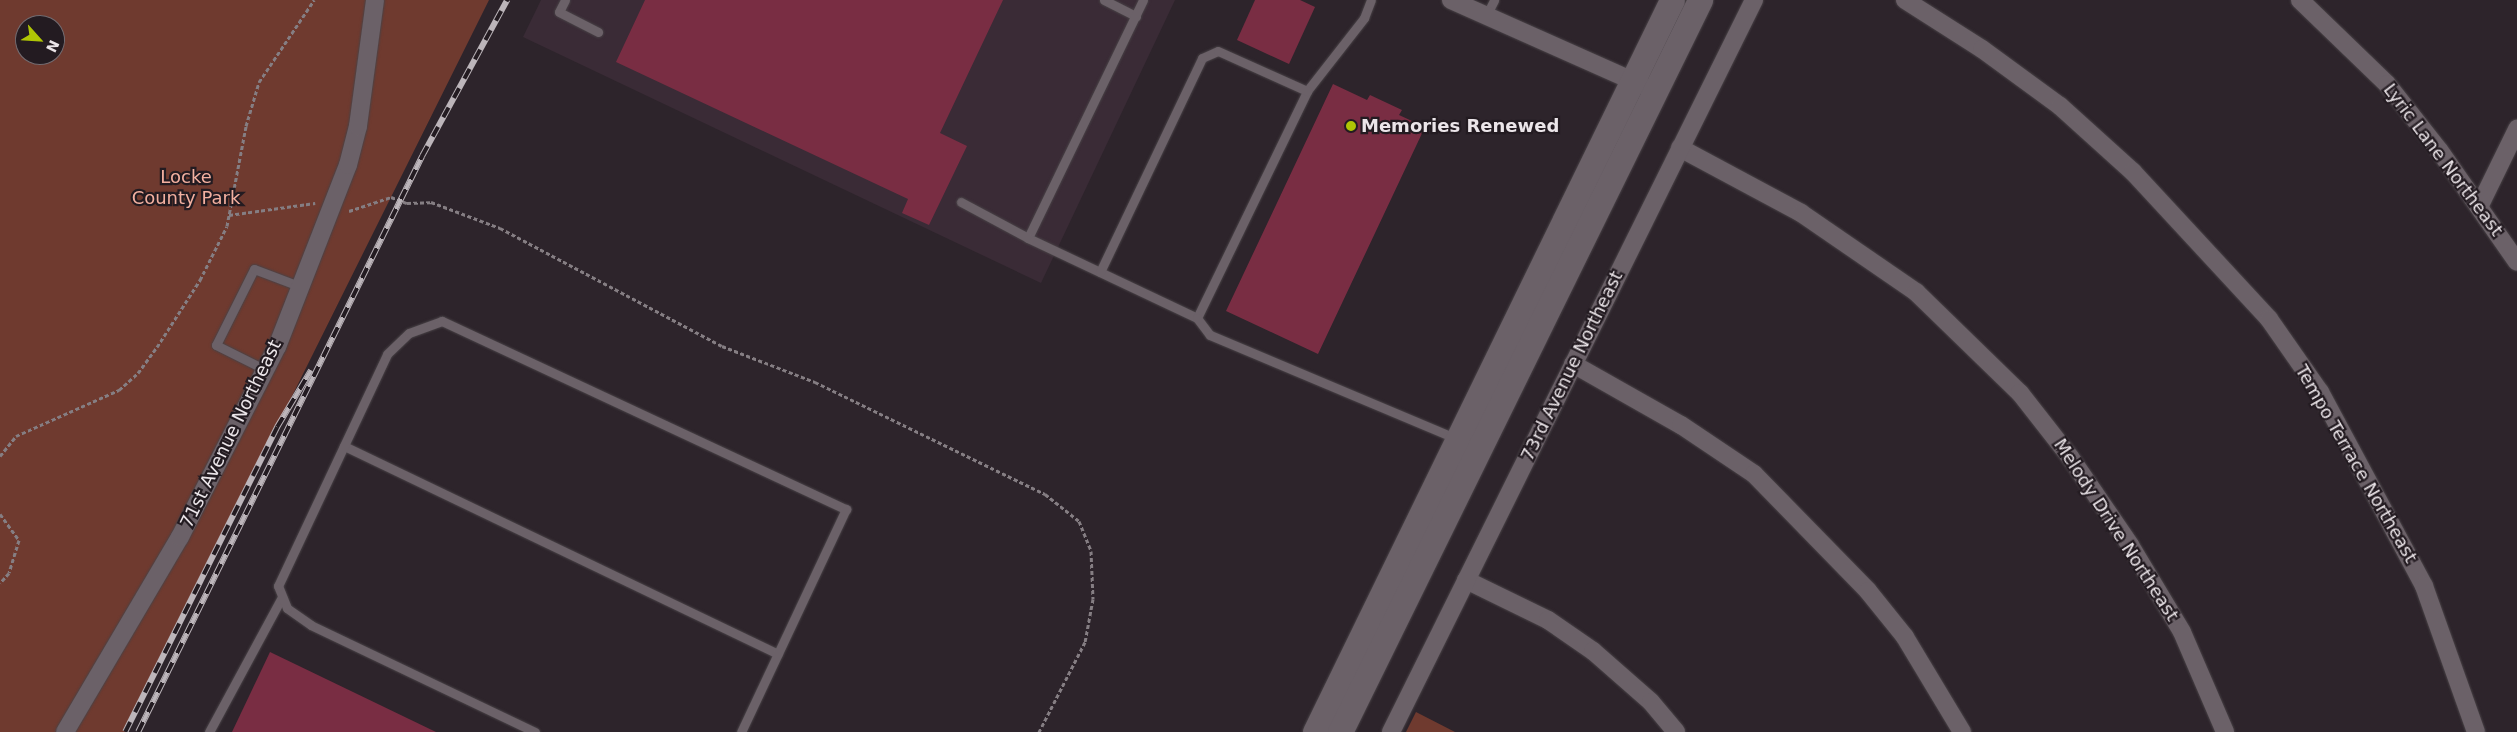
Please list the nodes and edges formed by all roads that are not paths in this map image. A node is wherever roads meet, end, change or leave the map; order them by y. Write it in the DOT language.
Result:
graph roads {
  1 [pos="375,0"];
  2 [pos="565,0"];
  3 [pos="1104,0"];
  4 [pos="1143,0"];
  5 [pos="1371,0"];
  6 [pos="1451,0"];
  7 [pos="1494,0"];
  8 [pos="1672,0"];
  9 [pos="1700,0"];
  10 [pos="1754,0"];
  11 [pos="1905,0"];
  12 [pos="2300,0"];
  13 [pos="1136,16"];
  14 [pos="1486,16"];
  15 [pos="598,32"];
  16 [pos="1632,80"];
  17 [pos="1656,91"];
  18 [pos="1307,92"];
  19 [pos="2517,128"];
  20 [pos="1680,148"];
  21 [pos="961,202"];
  22 [pos="2480,205"];
  23 [pos="1028,238"];
  24 [pos="2517,262"];
  25 [pos="1100,272"];
  26 [pos="299,286"];
  27 [pos="1196,318"];
  28 [pos="1573,364"];
  29 [pos="266,370"];
  30 [pos="1457,439"];
  31 [pos="344,446"];
  32 [pos="1466,580"];
  33 [pos="282,597"];
  34 [pos="778,654"];
  35 [pos="65,732"];
  36 [pos="208,732"];
  37 [pos="534,732"];
  38 [pos="741,732"];
  39 [pos="1315,732"];
  40 [pos="1340,732"];
  41 [pos="1391,732"];
  42 [pos="1676,732"];
  43 [pos="1962,732"];
  44 [pos="2225,732"];
  45 [pos="2476,732"];
  1 -- 26 [label="street, 71st Avenue Northeast"];
  2 -- 15 [label="lane"];
  3 -- 13 [label="lane"];
  4 -- 13 [label="lane"];
  5 -- 18 [label="lane"];
  6 -- 14 [label="street"];
  7 -- 14 [label="lane"];
  8 -- 16 [label="street"];
  9 -- 17 [label="street"];
  10 -- 20 [label="street, 73rd Avenue Northeast"];
  11 -- 45 [label="street, Tempo Terrace Northeast"];
  12 -- 22 [label="street, Lyric Lane Northeast"];
  13 -- 23 [label="lane"];
  14 -- 16 [label="street"];
  16 -- 17 [label="street"];
  16 -- 30 [label="street"];
  17 -- 40 [label="street"];
  18 -- 25 [label="lane"];
  18 -- 27 [label="lane"];
  19 -- 22 [label="street"];
  20 -- 28 [label="street, 73rd Avenue Northeast"];
  20 -- 44 [label="street, Melody Drive Northeast"];
  21 -- 23 [label="lane"];
  22 -- 24 [label="street, Lyric Lane Northeast"];
  23 -- 25 [label="lane"];
  25 -- 27 [label="lane"];
  26 -- 29 [label="street, 71st Avenue Northeast"];
  26 -- 29 [label="lane"];
  27 -- 30 [label="lane"];
  28 -- 32 [label="street, 73rd Avenue Northeast"];
  28 -- 43 [label="street"];
  29 -- 35 [label="street, 71st Avenue Northeast"];
  30 -- 39 [label="street"];
  31 -- 33 [label="lane"];
  31 -- 34 [label="lane"];
  31 -- 34 [label="lane"];
  32 -- 41 [label="street, 73rd Avenue Northeast"];
  32 -- 42 [label="street"];
  33 -- 36 [label="lane"];
  33 -- 37 [label="lane"];
  34 -- 38 [label="lane"];
}
